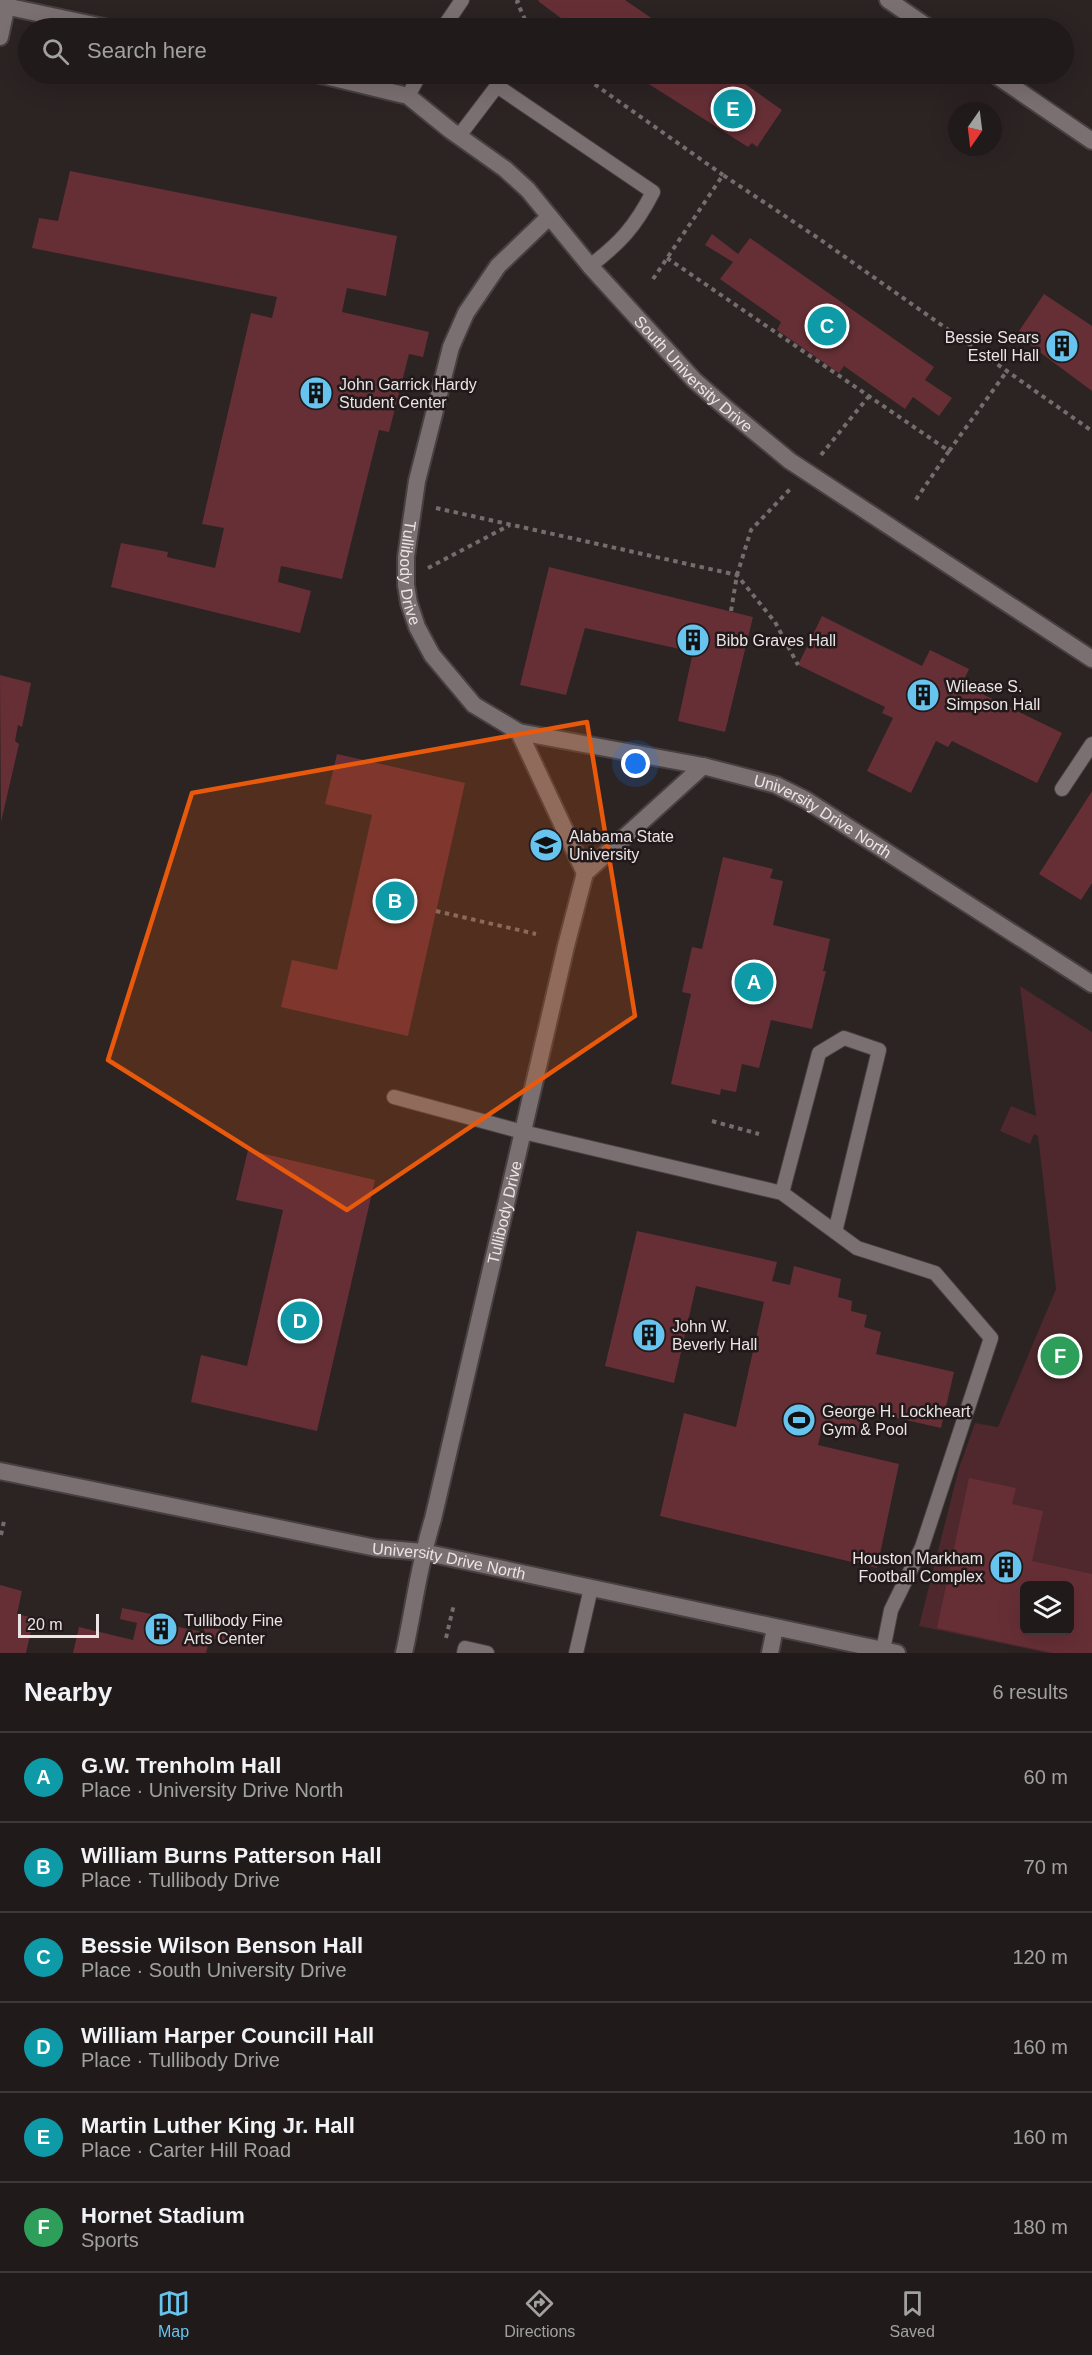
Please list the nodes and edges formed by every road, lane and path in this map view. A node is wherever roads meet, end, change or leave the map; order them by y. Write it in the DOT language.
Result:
graph roads {
  1 [pos="462,0"];
  2 [pos="519,0"];
  3 [pos="888,0"];
  4 [pos="5,4"];
  5 [pos="906,6"];
  6 [pos="65,18"];
  7 [pos="450,18"];
  8 [pos="524,18"];
  9 [pos="919,18"];
  10 [pos="0,37"];
  11 [pos="358,84"];
  12 [pos="415,84"];
  13 [pos="594,84"];
  14 [pos="1009,84"];
  15 [pos="408,96"];
  16 [pos="459,136"];
  17 [pos="1092,141"];
  18 [pos="723,175"];
  19 [pos="549,217"];
  20 [pos="667,258"];
  21 [pos="590,266"];
  22 [pos="653,279"];
  23 [pos="1007,371"];
  24 [pos="868,396"];
  25 [pos="1092,431"];
  26 [pos="949,452"];
  27 [pos="806,471"];
  28 [pos="915,501"];
  29 [pos="436,508"];
  30 [pos="511,525"];
  31 [pos="428,568"];
  32 [pos="737,575"];
  33 [pos="731,611"];
  34 [pos="1092,659"];
  35 [pos="798,664"];
  36 [pos="519,732"];
  37 [pos="1092,744"];
  38 [pos="703,766"];
  39 [pos="1062,789"];
  40 [pos="585,873"];
  41 [pos="436,911"];
  42 [pos="536,934"];
  43 [pos="1092,984"];
  44 [pos="394,1097"];
  45 [pos="712,1121"];
  46 [pos="523,1132"];
  47 [pos="759,1134"];
  48 [pos="782,1193"];
  49 [pos="835,1232"];
  50 [pos="0,1471"];
  51 [pos="4,1521"];
  52 [pos="1,1535"];
  53 [pos="423,1552"];
  54 [pos="591,1588"];
  55 [pos="454,1604"];
  56 [pos="775,1628"];
  57 [pos="444,1643"];
  58 [pos="890,1652"];
  59 [pos="404,1653"];
  60 [pos="464,1653"];
  61 [pos="487,1653"];
  62 [pos="576,1653"];
  63 [pos="770,1653"];
  1 -- 7 [label="lane"];
  2 -- 8 [label="path"];
  3 -- 5 [label="street"];
  4 -- 6 [label="street"];
  4 -- 10 [label="street"];
  5 -- 9 [label="street"];
  11 -- 15 [label="street, South University Drive"];
  12 -- 15 [label="lane"];
  13 -- 18 [label="path"];
  14 -- 17 [label="street"];
  15 -- 16 [label="street, South University Drive"];
  16 -- 19 [label="street, South University Drive"];
  16 -- 21 [label="lane"];
  18 -- 20 [label="path"];
  18 -- 23 [label="path"];
  19 -- 21 [label="street, South University Drive"];
  19 -- 36 [label="street, Tullibody Drive"];
  20 -- 22 [label="path"];
  20 -- 24 [label="path"];
  21 -- 27 [label="street, South University Drive"];
  23 -- 25 [label="path"];
  23 -- 26 [label="path"];
  24 -- 26 [label="path"];
  24 -- 27 [label="path"];
  26 -- 28 [label="path"];
  27 -- 32 [label="path"];
  27 -- 34 [label="street, South University Drive"];
  29 -- 30 [label="path"];
  30 -- 31 [label="path"];
  30 -- 32 [label="path"];
  32 -- 33 [label="path"];
  32 -- 35 [label="path"];
  36 -- 38 [label="street, University Drive North"];
  36 -- 40 [label="street"];
  37 -- 39 [label="lane"];
  38 -- 40 [label="street"];
  38 -- 43 [label="street, University Drive North"];
  40 -- 46 [label="street, Tullibody Drive"];
  41 -- 42 [label="path"];
  44 -- 46 [label="lane"];
  45 -- 47 [label="path"];
  46 -- 48 [label="lane"];
  46 -- 53 [label="street, Tullibody Drive"];
  48 -- 49 [label="lane"];
  48 -- 49 [label="lane"];
  49 -- 58 [label="lane"];
  50 -- 53 [label="street, University Drive North"];
  51 -- 52 [label="path"];
  53 -- 54 [label="street, University Drive North"];
  53 -- 59 [label="street, Tullibody Drive"];
  54 -- 56 [label="street, University Drive North"];
  54 -- 62 [label="lane"];
  55 -- 57 [label="path"];
  56 -- 58 [label="street, University Drive North"];
  56 -- 63 [label="street"];
  60 -- 61 [label="lane"];
}
